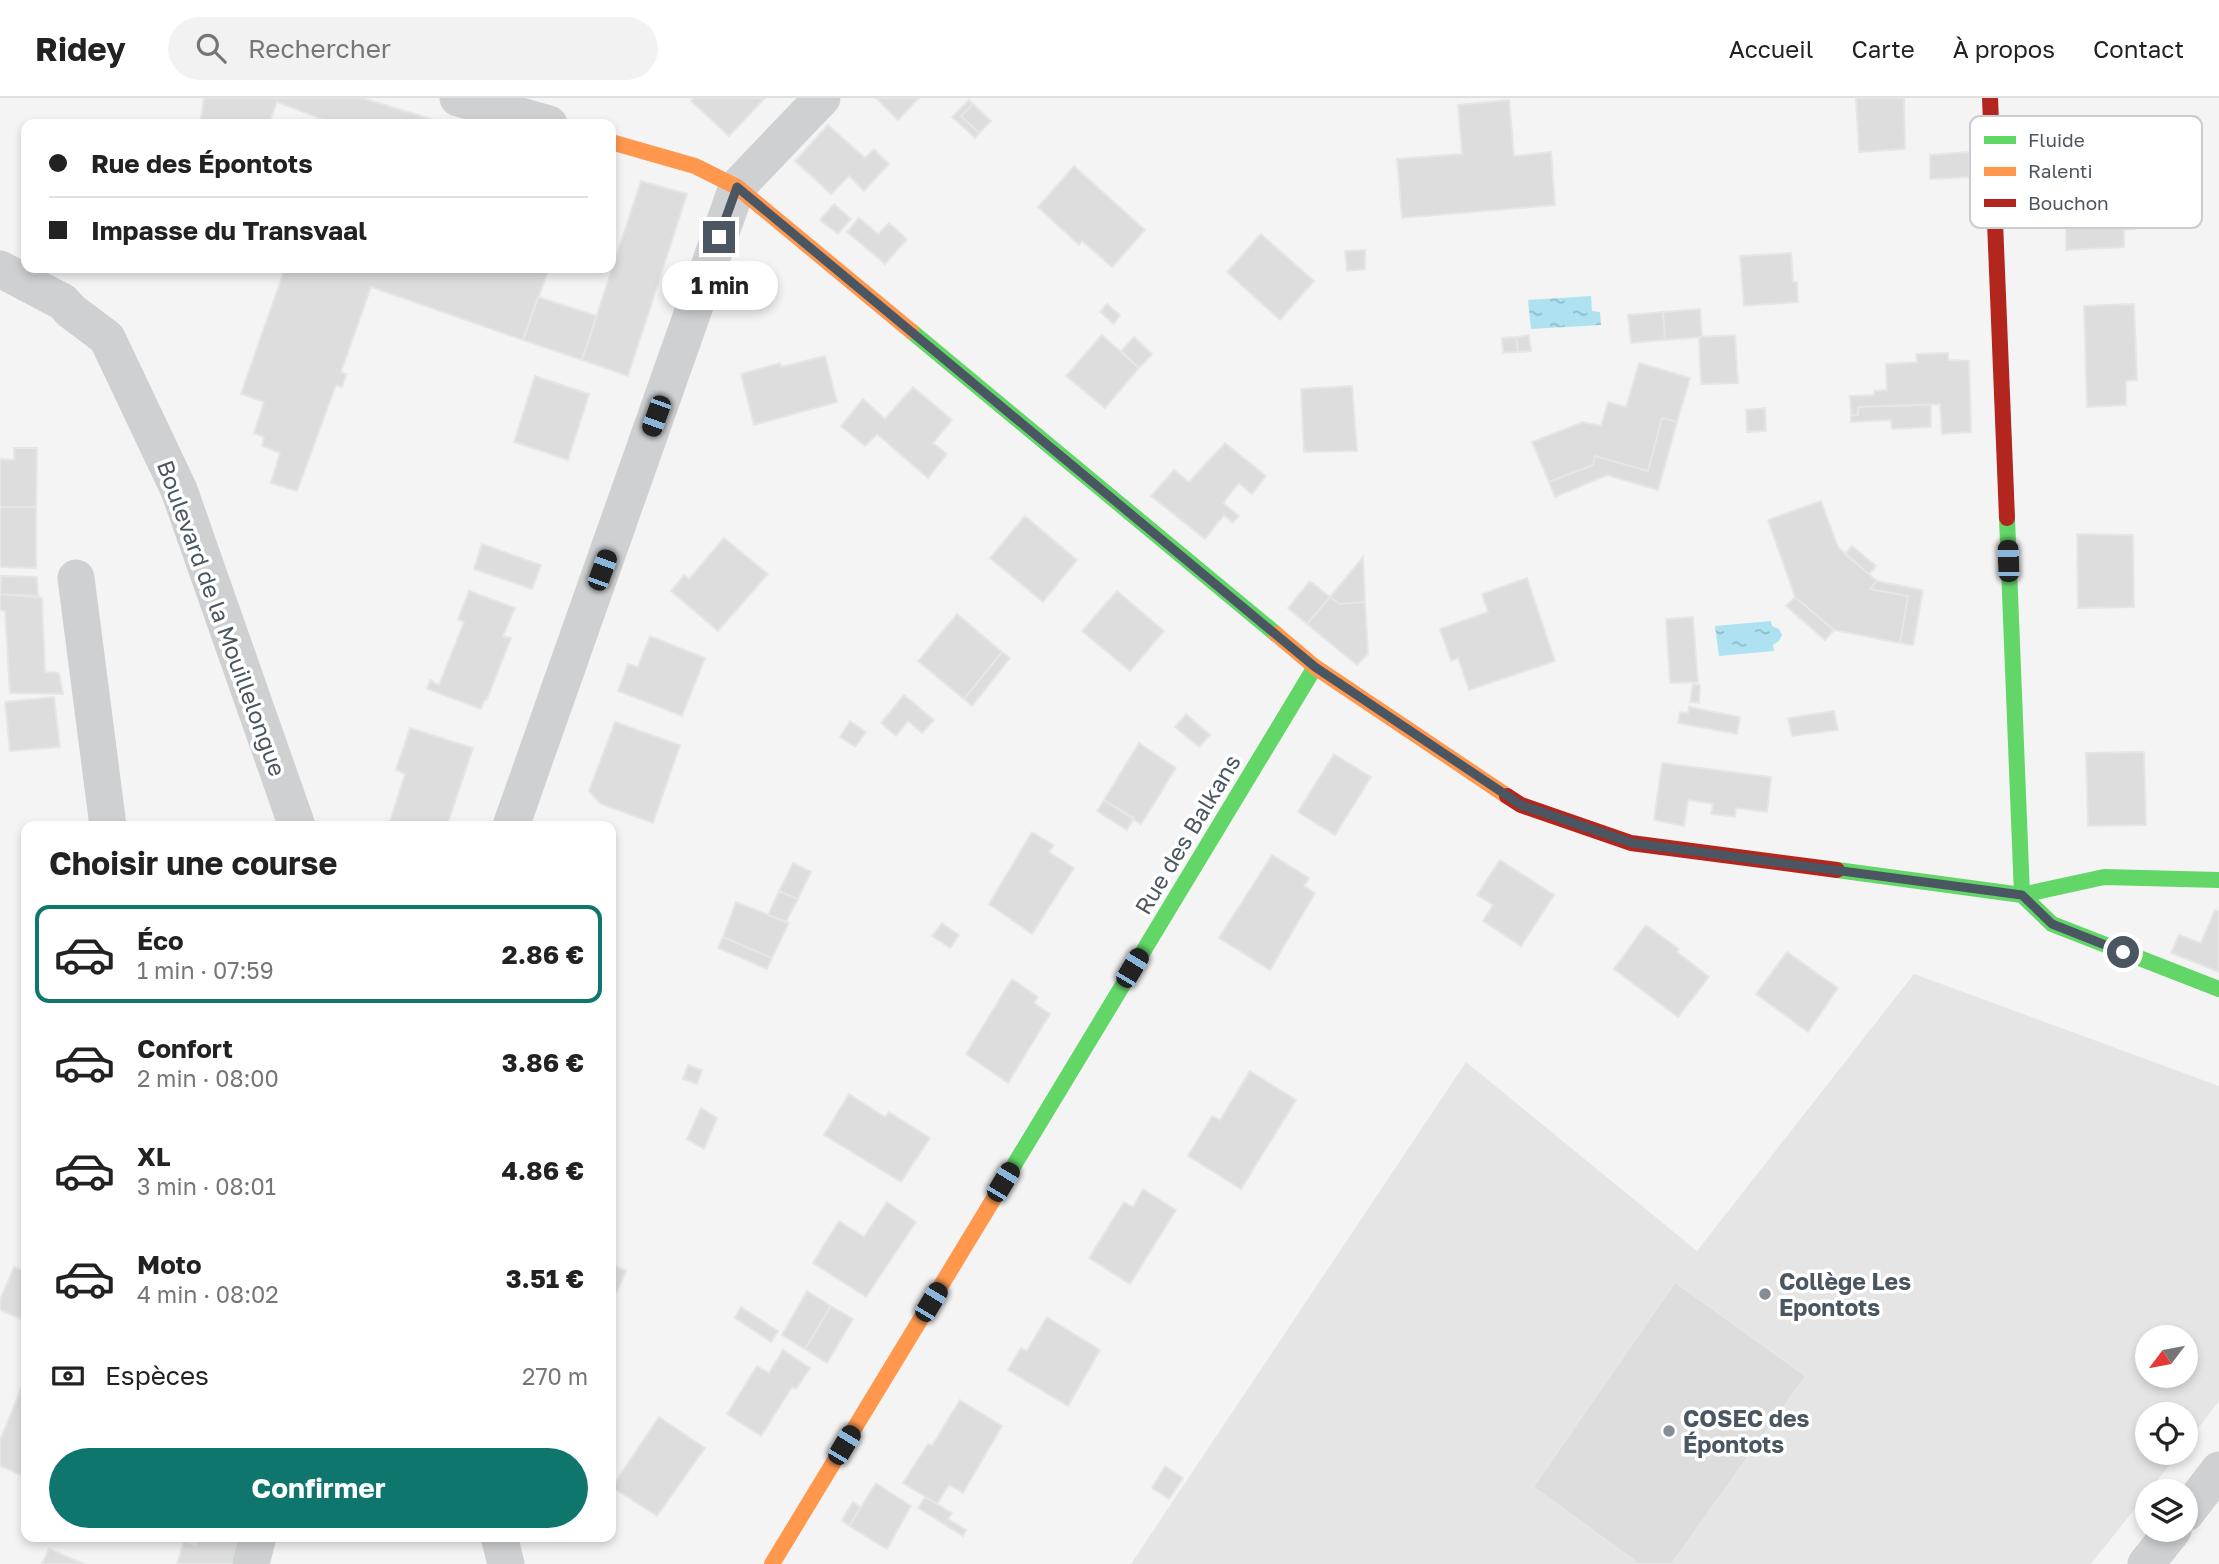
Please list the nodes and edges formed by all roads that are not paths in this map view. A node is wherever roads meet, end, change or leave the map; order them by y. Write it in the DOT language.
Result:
graph roads {
  1 [pos="458,98"];
  2 [pos="822,98"];
  3 [pos="1990,98"];
  4 [pos="1991,116"];
  5 [pos="532,119"];
  6 [pos="616,143"];
  7 [pos="737,187"];
  8 [pos="1995,228"];
  9 [pos="0,269"];
  10 [pos="76,578"];
  11 [pos="1315,667"];
  12 [pos="107,821"];
  13 [pos="295,821"];
  14 [pos="513,821"];
  15 [pos="2219,880"];
  16 [pos="2022,895"];
  17 [pos="2219,989"];
  18 [pos="2219,1469"];
  19 [pos="2198,1497"];
  20 [pos="256,1542"];
  21 [pos="500,1542"];
  22 [pos="2163,1542"];
  23 [pos="251,1564"];
  24 [pos="506,1564"];
  25 [pos="772,1564"];
  26 [pos="2146,1564"];
  1 -- 5 [label="street"];
  2 -- 7 [label="street"];
  3 -- 4 [label="street"];
  6 -- 7 [label="street"];
  7 -- 11 [label="street"];
  7 -- 14 [label="street"];
  8 -- 16 [label="street"];
  9 -- 13 [label="street, Boulevard de la Mouillelongue"];
  10 -- 12 [label="street"];
  11 -- 16 [label="street"];
  11 -- 25 [label="street, Rue des Balkans"];
  15 -- 16 [label="street"];
  16 -- 17 [label="street"];
  18 -- 19 [label="street"];
  20 -- 23 [label="street"];
  21 -- 24 [label="street"];
  22 -- 26 [label="street"];
}
